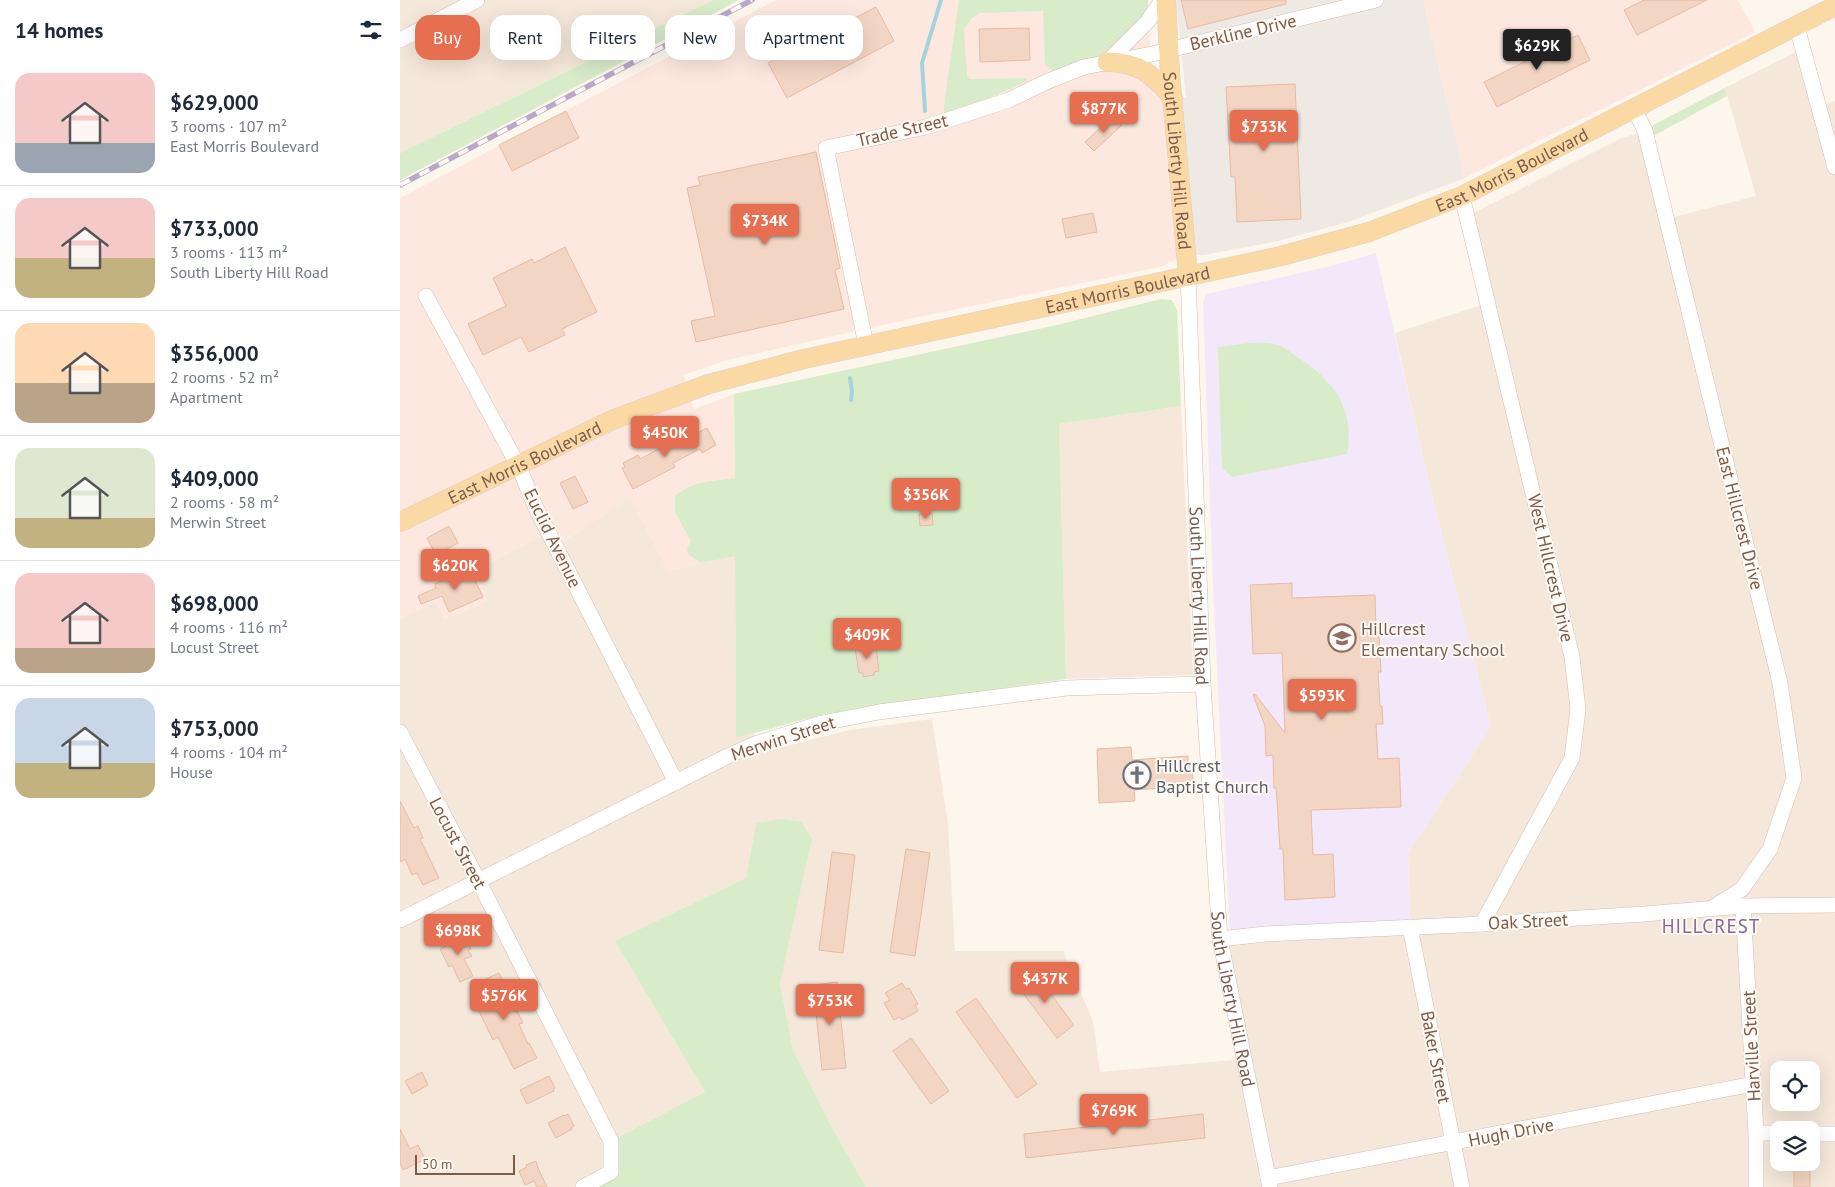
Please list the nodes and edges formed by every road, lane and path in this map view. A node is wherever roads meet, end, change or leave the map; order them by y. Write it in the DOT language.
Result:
graph roads {
  1 [pos="477,0"];
  2 [pos="1162,0"];
  3 [pos="1166,0"];
  4 [pos="1376,0"];
  5 [pos="1835,6"];
  6 [pos="1797,26"];
  7 [pos="400,40"];
  8 [pos="1168,50"];
  9 [pos="1107,62"];
  10 [pos="1173,98"];
  11 [pos="1634,108"];
  12 [pos="1835,167"];
  13 [pos="1462,196"];
  14 [pos="1188,275"];
  15 [pos="426,296"];
  16 [pos="866,346"];
  17 [pos="518,467"];
  18 [pos="400,522"];
  19 [pos="1203,684"];
  20 [pos="400,732"];
  21 [pos="676,782"];
  22 [pos="479,882"];
  23 [pos="1835,905"];
  24 [pos="1743,906"];
  25 [pos="1712,908"];
  26 [pos="400,920"];
  27 [pos="1482,924"];
  28 [pos="1410,927"];
  29 [pos="1220,939"];
  30 [pos="1753,1084"];
  31 [pos="1756,1133"];
  32 [pos="1770,1133"];
  33 [pos="1820,1134"];
  34 [pos="1835,1134"];
  35 [pos="1454,1144"];
  36 [pos="1269,1183"];
  37 [pos="583,1187"];
  38 [pos="1462,1187"];
  39 [pos="1756,1187"];
  1 -- 7 [label="street"];
  2 -- 9 [label="street"];
  3 -- 8 [label="main road, South Liberty Hill Road"];
  4 -- 8 [label="street, Berkline Drive"];
  5 -- 6 [label="main road, East Morris Boulevard"];
  6 -- 11 [label="main road, East Morris Boulevard"];
  6 -- 12 [label="street"];
  8 -- 9 [label="street, Trade Street"];
  8 -- 10 [label="main road, South Liberty Hill Road"];
  9 -- 10 [label="main road"];
  9 -- 16 [label="street, Trade Street"];
  10 -- 14 [label="main road, South Liberty Hill Road"];
  11 -- 13 [label="main road, East Morris Boulevard"];
  11 -- 25 [label="street, East Hillcrest Drive"];
  13 -- 14 [label="main road, East Morris Boulevard"];
  13 -- 27 [label="street, West Hillcrest Drive"];
  14 -- 16 [label="main road, East Morris Boulevard"];
  14 -- 19 [label="street, South Liberty Hill Road"];
  15 -- 17 [label="street, Euclid Avenue"];
  16 -- 17 [label="main road, East Morris Boulevard"];
  17 -- 18 [label="main road, East Morris Boulevard"];
  17 -- 21 [label="street, Euclid Avenue"];
  19 -- 21 [label="street, Merwin Street"];
  19 -- 29 [label="street, South Liberty Hill Road"];
  20 -- 22 [label="street, Locust Street"];
  21 -- 22 [label="street, Merwin Street"];
  22 -- 26 [label="street, Merwin Street"];
  22 -- 37 [label="street, Locust Street"];
  23 -- 24 [label="street, Oak Street"];
  24 -- 25 [label="street, Oak Street"];
  24 -- 30 [label="street, Harville Street"];
  25 -- 27 [label="street, Oak Street"];
  27 -- 28 [label="street, Oak Street"];
  28 -- 29 [label="street, Oak Street"];
  28 -- 35 [label="street, Baker Street"];
  29 -- 36 [label="street, South Liberty Hill Road"];
  30 -- 31 [label="street, Harville Street"];
  30 -- 35 [label="street, Hugh Drive"];
  31 -- 32 [label="street"];
  31 -- 39 [label="street, Harville Street"];
  33 -- 34 [label="street"];
  35 -- 36 [label="street, Hugh Drive"];
  35 -- 38 [label="street, Baker Street"];
}
